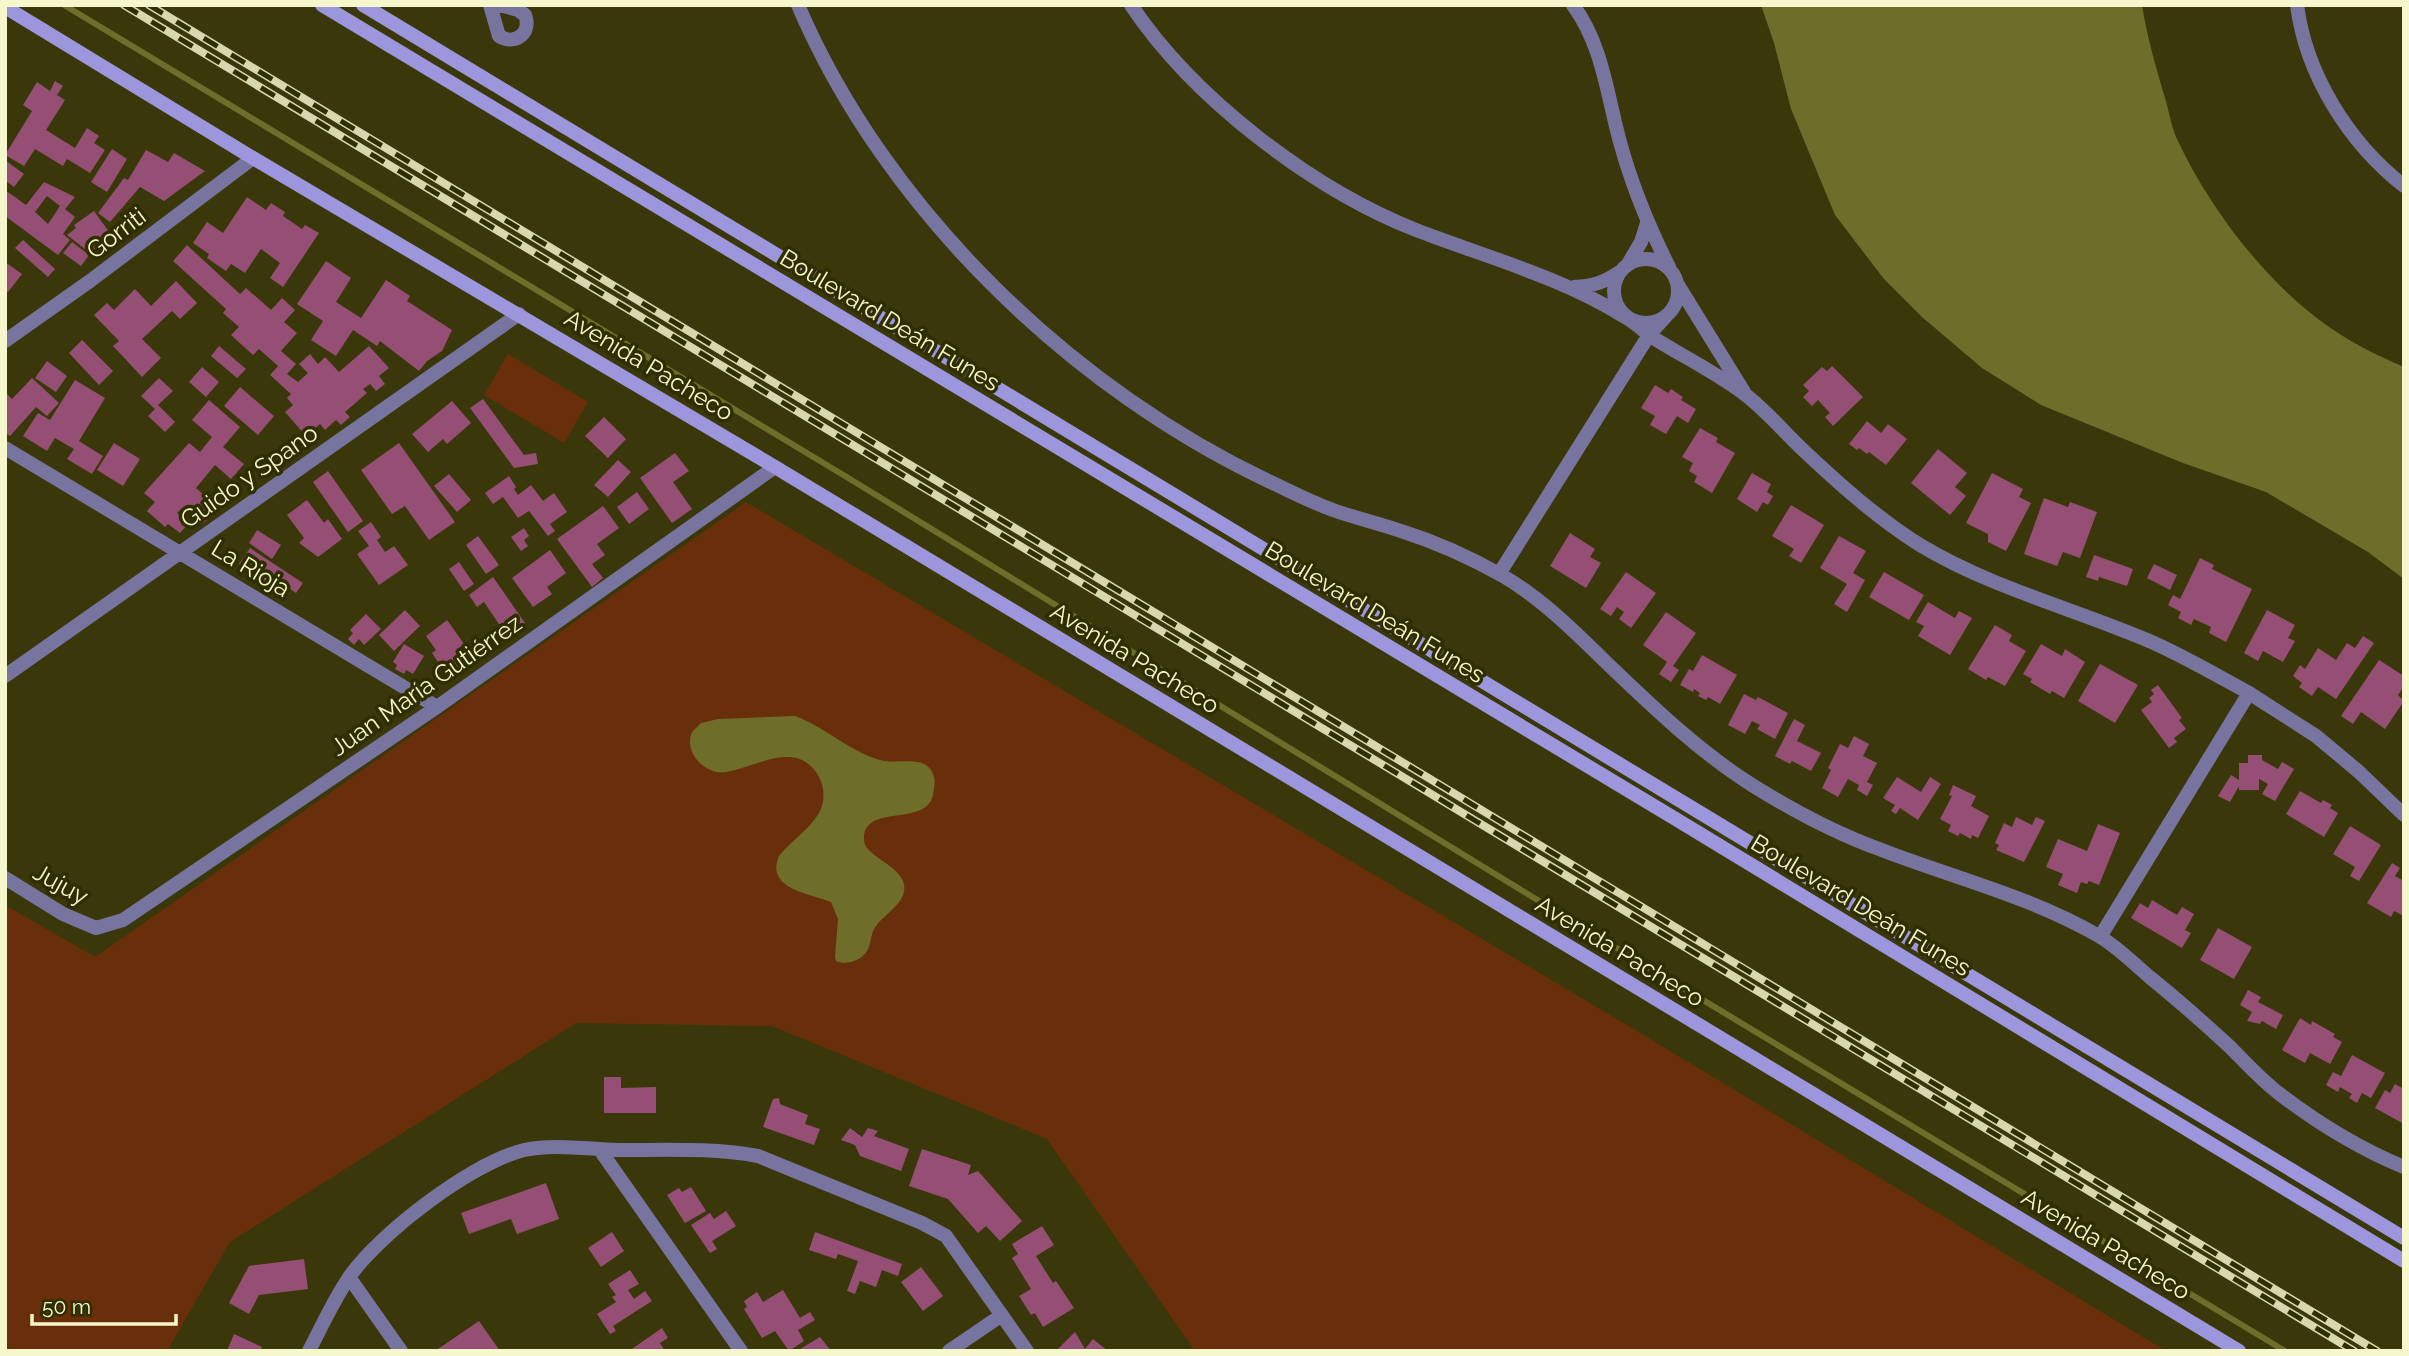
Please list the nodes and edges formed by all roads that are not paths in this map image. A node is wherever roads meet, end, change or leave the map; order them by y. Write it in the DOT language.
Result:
graph roads {
  1 [pos="322,5"];
  2 [pos="363,5"];
  3 [pos="490,5"];
  4 [pos="500,5"];
  5 [pos="798,5"];
  6 [pos="1130,5"];
  7 [pos="1573,5"];
  8 [pos="2297,5"];
  9 [pos="5,7"];
  10 [pos="253,158"];
  11 [pos="2404,186"];
  12 [pos="1647,223"];
  13 [pos="1669,267"];
  14 [pos="1623,268"];
  15 [pos="1678,285"];
  16 [pos="1572,287"];
  17 [pos="519,314"];
  18 [pos="1666,316"];
  19 [pos="1628,318"];
  20 [pos="1649,335"];
  21 [pos="5,341"];
  22 [pos="1745,393"];
  23 [pos="5,448"];
  24 [pos="775,467"];
  25 [pos="180,552"];
  26 [pos="1499,574"];
  27 [pos="5,676"];
  28 [pos="2249,693"];
  29 [pos="437,707"];
  30 [pos="2404,815"];
  31 [pos="5,878"];
  32 [pos="96,928"];
  33 [pos="2100,937"];
  34 [pos="600,1150"];
  35 [pos="2404,1167"];
  36 [pos="2404,1238"];
  37 [pos="2404,1261"];
  38 [pos="349,1277"];
  39 [pos="1002,1315"];
  40 [pos="309,1351"];
  41 [pos="401,1351"];
  42 [pos="741,1351"];
  43 [pos="949,1351"];
  44 [pos="1027,1351"];
  45 [pos="2239,1351"];
  1 -- 37 [label="main road, Boulevard Deán Funes"];
  2 -- 36 [label="main road, Boulevard Deán Funes"];
  3 -- 4 [label="street"];
  5 -- 26 [label="street"];
  6 -- 16 [label="street"];
  7 -- 12 [label="street"];
  8 -- 11 [label="street"];
  9 -- 10 [label="main road, Avenida Pacheco"];
  10 -- 17 [label="main road, Avenida Pacheco"];
  10 -- 21 [label="street, Gorriti"];
  12 -- 13 [label="street"];
  12 -- 14 [label="street"];
  13 -- 14 [label="street"];
  13 -- 15 [label="street"];
  14 -- 16 [label="street"];
  14 -- 19 [label="street"];
  15 -- 18 [label="street"];
  15 -- 22 [label="street"];
  16 -- 19 [label="street"];
  17 -- 24 [label="main road, Avenida Pacheco"];
  17 -- 25 [label="street, Guido y Spano"];
  18 -- 19 [label="street"];
  18 -- 20 [label="street"];
  19 -- 20 [label="street"];
  20 -- 22 [label="street"];
  20 -- 26 [label="street"];
  22 -- 28 [label="street"];
  23 -- 25 [label="street, La Rioja"];
  24 -- 29 [label="street, Juan María Gutiérrez"];
  24 -- 45 [label="main road, Avenida Pacheco"];
  25 -- 27 [label="street, Guido y Spano"];
  25 -- 29 [label="street, La Rioja"];
  26 -- 33 [label="street"];
  28 -- 30 [label="street"];
  28 -- 33 [label="street"];
  29 -- 32 [label="street, Juan María Gutiérrez"];
  31 -- 32 [label="street, Jujuy"];
  33 -- 35 [label="street"];
  34 -- 38 [label="street"];
  34 -- 39 [label="street"];
  34 -- 42 [label="street"];
  38 -- 40 [label="street"];
  38 -- 41 [label="street"];
  39 -- 43 [label="street"];
  39 -- 44 [label="street"];
}
